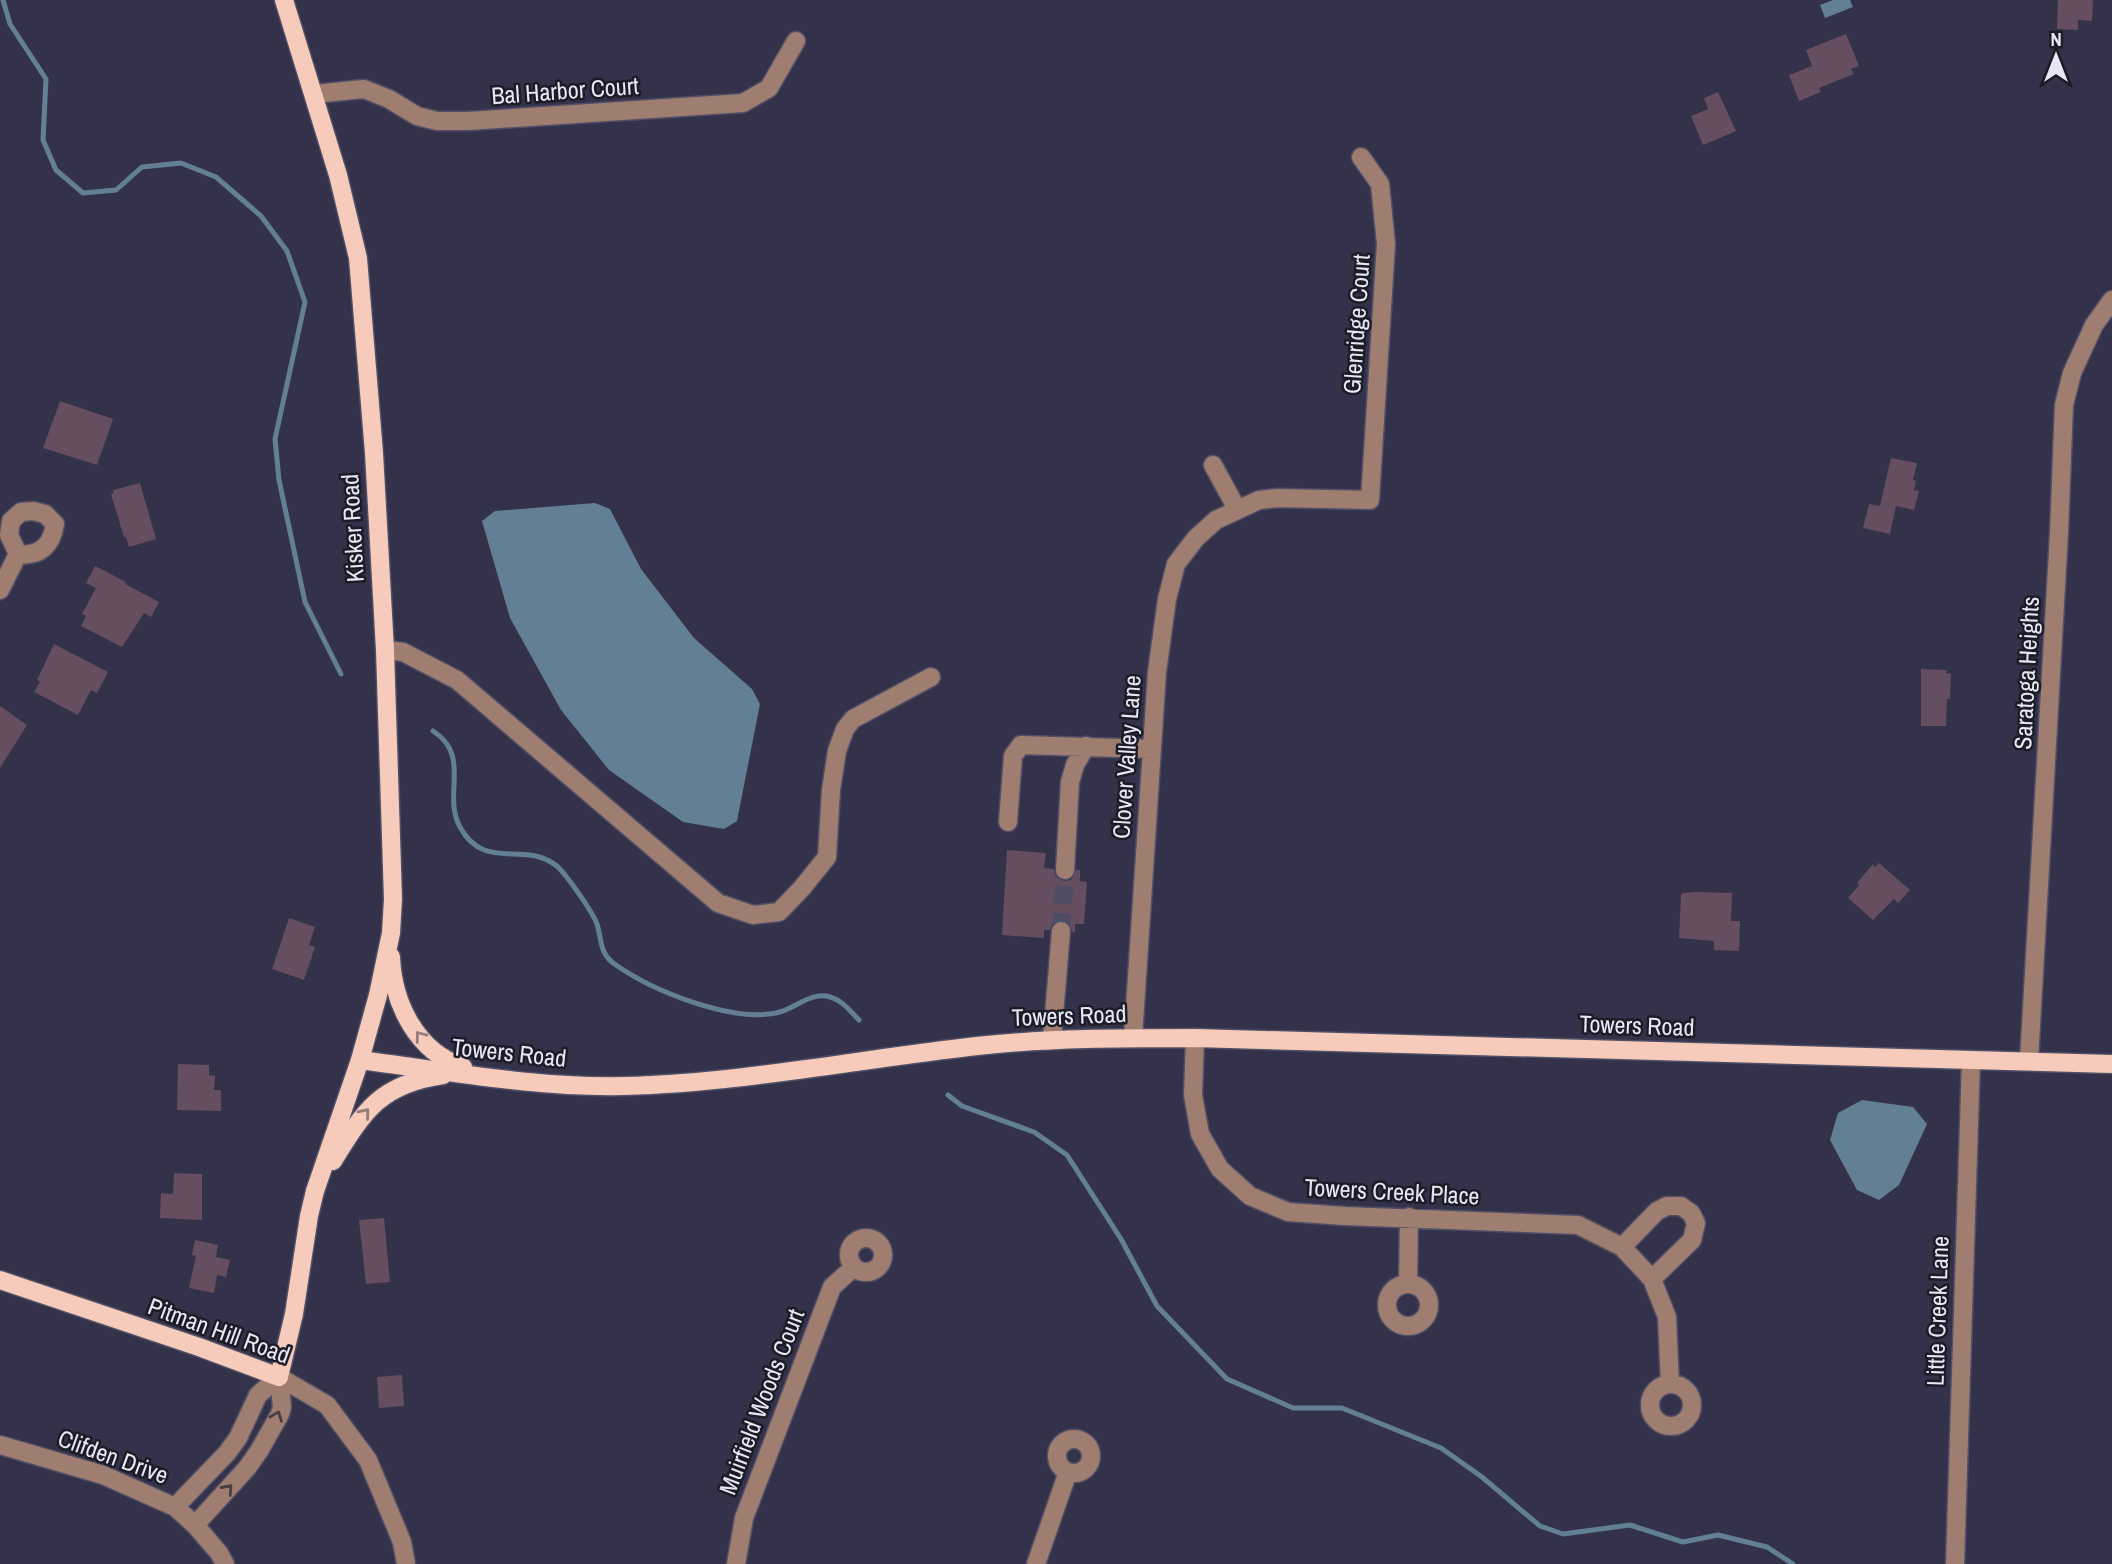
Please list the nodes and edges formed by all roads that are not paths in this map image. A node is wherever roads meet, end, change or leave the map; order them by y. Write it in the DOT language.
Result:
graph roads {
  1 [pos="284,0"];
  2 [pos="796,41"];
  3 [pos="314,93"];
  4 [pos="1361,157"];
  5 [pos="2112,300"];
  6 [pos="1213,465"];
  7 [pos="1370,500"];
  8 [pos="1237,509"];
  9 [pos="18,554"];
  10 [pos="0,590"];
  11 [pos="386,650"];
  12 [pos="931,677"];
  13 [pos="1086,746"];
  14 [pos="1152,749"];
  15 [pos="1008,821"];
  16 [pos="1065,870"];
  17 [pos="1061,931"];
  18 [pos="391,933"];
  19 [pos="1133,1038"];
  20 [pos="1195,1038"];
  21 [pos="1052,1039"];
  22 [pos="360,1060"];
  23 [pos="1971,1060"];
  24 [pos="2029,1061"];
  25 [pos="2112,1064"];
  26 [pos="460,1072"];
  27 [pos="500,1078"];
  28 [pos="315,1191"];
  29 [pos="1409,1217"];
  30 [pos="1622,1247"];
  31 [pos="854,1267"];
  32 [pos="0,1279"];
  33 [pos="1652,1279"];
  34 [pos="1408,1284"];
  35 [pos="279,1377"];
  36 [pos="1670,1384"];
  37 [pos="238,1438"];
  38 [pos="0,1445"];
  39 [pos="260,1451"];
  40 [pos="1068,1472"];
  41 [pos="175,1507"];
  42 [pos="195,1525"];
  43 [pos="225,1564"];
  44 [pos="406,1564"];
  45 [pos="736,1564"];
  46 [pos="1036,1564"];
  47 [pos="1955,1564"];
  1 -- 3 [label="main road, Kisker Road"];
  2 -- 3 [label="street, Bal Harbor Court"];
  3 -- 11 [label="main road, Kisker Road"];
  4 -- 7 [label="street, Glenridge Court"];
  5 -- 24 [label="street, Saratoga Heights"];
  6 -- 8 [label="street"];
  7 -- 8 [label="street, Clover Valley Lane"];
  8 -- 14 [label="street, Clover Valley Lane"];
  9 -- 10 [label="street"];
  11 -- 12 [label="street"];
  11 -- 18 [label="main road, Kisker Road"];
  13 -- 14 [label="street"];
  13 -- 15 [label="street"];
  13 -- 16 [label="street"];
  14 -- 19 [label="street, Clover Valley Lane"];
  17 -- 21 [label="street"];
  18 -- 22 [label="main road, Kisker Road"];
  27 -- 18 [label="main road, one-way"];
  19 -- 20 [label="main road, Towers Road"];
  19 -- 21 [label="main road, Towers Road"];
  20 -- 23 [label="main road, Towers Road"];
  20 -- 29 [label="street, Towers Creek Place"];
  21 -- 27 [label="main road, Towers Road"];
  22 -- 26 [label="main road, Towers Road"];
  22 -- 28 [label="main road"];
  23 -- 24 [label="main road, Towers Road"];
  23 -- 47 [label="street, Little Creek Lane"];
  24 -- 25 [label="main road, Towers Road"];
  26 -- 27 [label="main road, Towers Road"];
  28 -- 26 [label="main road, one-way"];
  28 -- 35 [label="main road"];
  29 -- 30 [label="street, Towers Creek Place"];
  29 -- 34 [label="street"];
  30 -- 33 [label="street, Towers Creek Place"];
  30 -- 33 [label="street"];
  31 -- 45 [label="street, Muirfield Woods Court"];
  32 -- 35 [label="main road, Pitman Hill Road"];
  33 -- 36 [label="street, Towers Creek Place"];
  35 -- 37 [label="street"];
  39 -- 35 [label="street, one-way"];
  35 -- 44 [label="street, Pitman Hill Road"];
  37 -- 39 [label="street"];
  37 -- 41 [label="street"];
  38 -- 41 [label="street, Clifden Drive"];
  42 -- 39 [label="street, one-way"];
  40 -- 46 [label="street"];
  41 -- 42 [label="street, Clifden Drive"];
  42 -- 43 [label="street, Clifden Drive"];
}
